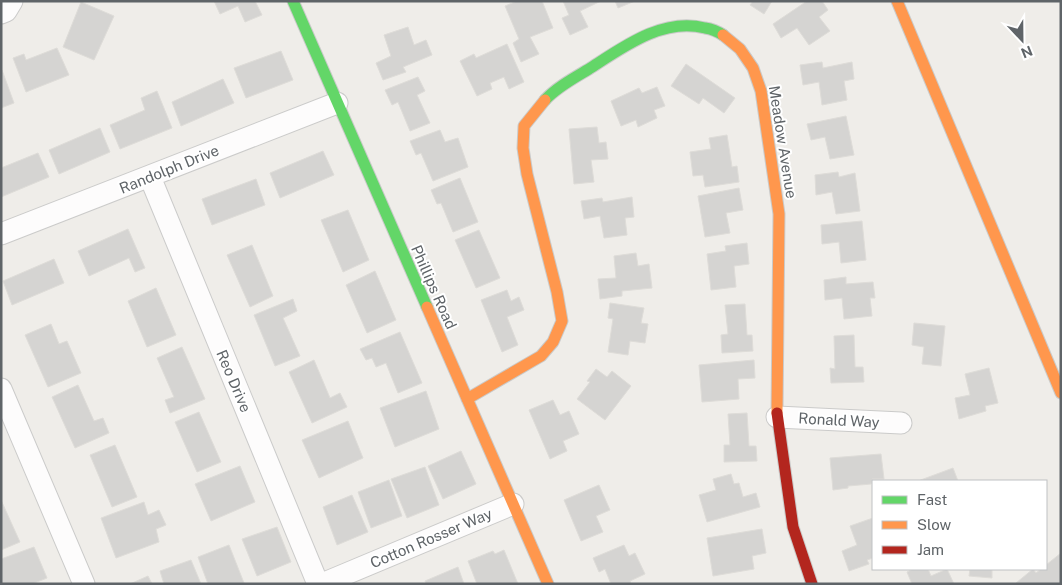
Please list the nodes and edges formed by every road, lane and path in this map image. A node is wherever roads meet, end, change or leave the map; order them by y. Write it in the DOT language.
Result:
graph roads {
  1 [pos="12,1"];
  2 [pos="293,1"];
  3 [pos="897,1"];
  4 [pos="1,13"];
  5 [pos="337,103"];
  6 [pos="150,177"];
  7 [pos="1,234"];
  8 [pos="1,389"];
  9 [pos="1061,393"];
  10 [pos="467,399"];
  11 [pos="777,417"];
  12 [pos="901,423"];
  13 [pos="513,504"];
  14 [pos="84,584"];
  15 [pos="318,584"];
  16 [pos="322,584"];
  17 [pos="548,584"];
  18 [pos="812,584"];
  1 -- 4 [label="street"];
  2 -- 5 [label="main road, Phillips Road"];
  3 -- 9 [label="main road"];
  5 -- 6 [label="street, Randolph Drive"];
  5 -- 10 [label="main road, Phillips Road"];
  6 -- 7 [label="street, Randolph Drive"];
  6 -- 15 [label="street, Reo Drive"];
  8 -- 14 [label="street"];
  10 -- 11 [label="main road, Meadow Avenue"];
  10 -- 13 [label="main road, Phillips Road"];
  11 -- 12 [label="street, Ronald Way"];
  11 -- 18 [label="main road, Meadow Avenue"];
  13 -- 16 [label="street, Cotton Rosser Way"];
  13 -- 17 [label="main road, Phillips Road"];
}
